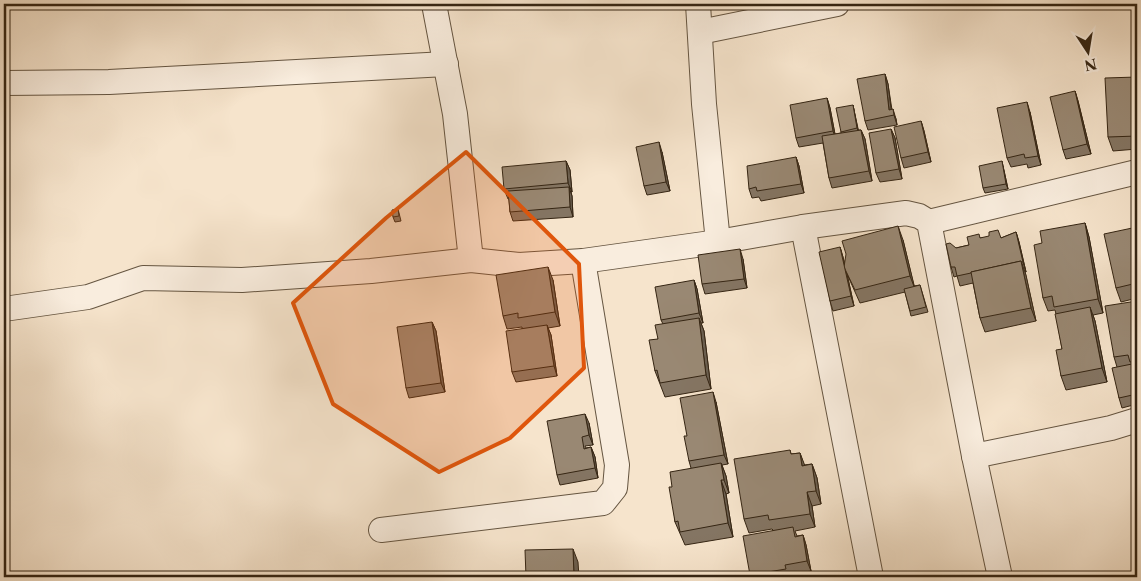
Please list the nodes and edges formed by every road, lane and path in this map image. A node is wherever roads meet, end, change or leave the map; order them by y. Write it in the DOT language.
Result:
graph roads {
  1 [pos="434,4"];
  2 [pos="698,4"];
  3 [pos="837,4"];
  4 [pos="700,32"];
  5 [pos="446,64"];
  6 [pos="4,83"];
  7 [pos="1137,172"];
  8 [pos="929,222"];
  9 [pos="803,226"];
  10 [pos="718,242"];
  11 [pos="471,260"];
  12 [pos="583,261"];
  13 [pos="4,309"];
  14 [pos="1137,420"];
  15 [pos="974,456"];
  16 [pos="381,530"];
  17 [pos="871,577"];
  18 [pos="1000,577"];
  1 -- 5 [label="street"];
  2 -- 4 [label="street"];
  3 -- 4 [label="street"];
  4 -- 10 [label="street"];
  5 -- 6 [label="street"];
  5 -- 11 [label="street"];
  7 -- 8 [label="street"];
  8 -- 9 [label="street"];
  8 -- 15 [label="street"];
  9 -- 10 [label="street"];
  9 -- 17 [label="street"];
  10 -- 12 [label="street"];
  11 -- 12 [label="street"];
  11 -- 13 [label="street"];
  12 -- 16 [label="street"];
  14 -- 15 [label="street"];
  15 -- 18 [label="street"];
}
